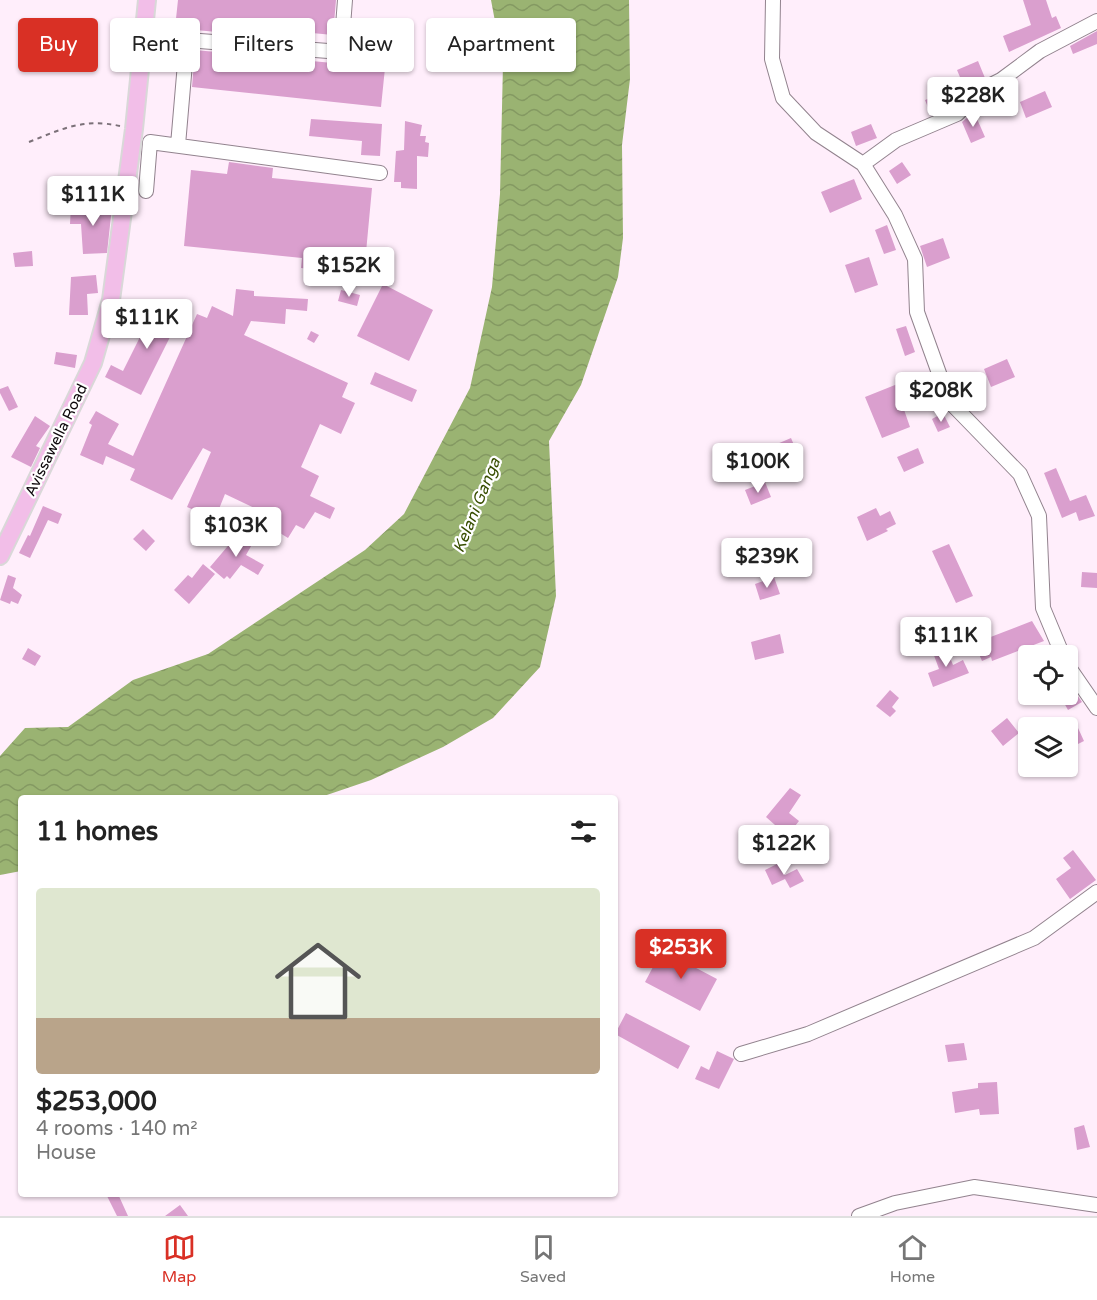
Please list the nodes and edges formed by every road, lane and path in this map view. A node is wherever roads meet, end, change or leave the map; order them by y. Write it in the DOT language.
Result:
graph roads {
  1 [pos="147,0"];
  2 [pos="345,0"];
  3 [pos="773,0"];
  4 [pos="344,18"];
  5 [pos="1097,21"];
  6 [pos="327,51"];
  7 [pos="133,135"];
  8 [pos="28,142"];
  9 [pos="150,142"];
  10 [pos="178,145"];
  11 [pos="863,164"];
  12 [pos="380,173"];
  13 [pos="146,191"];
  14 [pos="0,556"];
  15 [pos="1058,645"];
  16 [pos="1078,678"];
  17 [pos="1095,699"];
  18 [pos="1097,892"];
  19 [pos="741,1054"];
  20 [pos="1097,1205"];
  21 [pos="859,1216"];
  1 -- 7 [label="main road, Avissawella Road"];
  2 -- 4 [label="street"];
  3 -- 11 [label="street"];
  5 -- 11 [label="street"];
  6 -- 10 [label="street"];
  7 -- 8 [label="path"];
  7 -- 9 [label="street"];
  7 -- 14 [label="main road, Avissawella Road"];
  9 -- 10 [label="street"];
  9 -- 13 [label="street"];
  10 -- 12 [label="street"];
  11 -- 15 [label="street"];
  16 -- 17 [label="street"];
  18 -- 19 [label="street"];
  20 -- 21 [label="street"];
}
